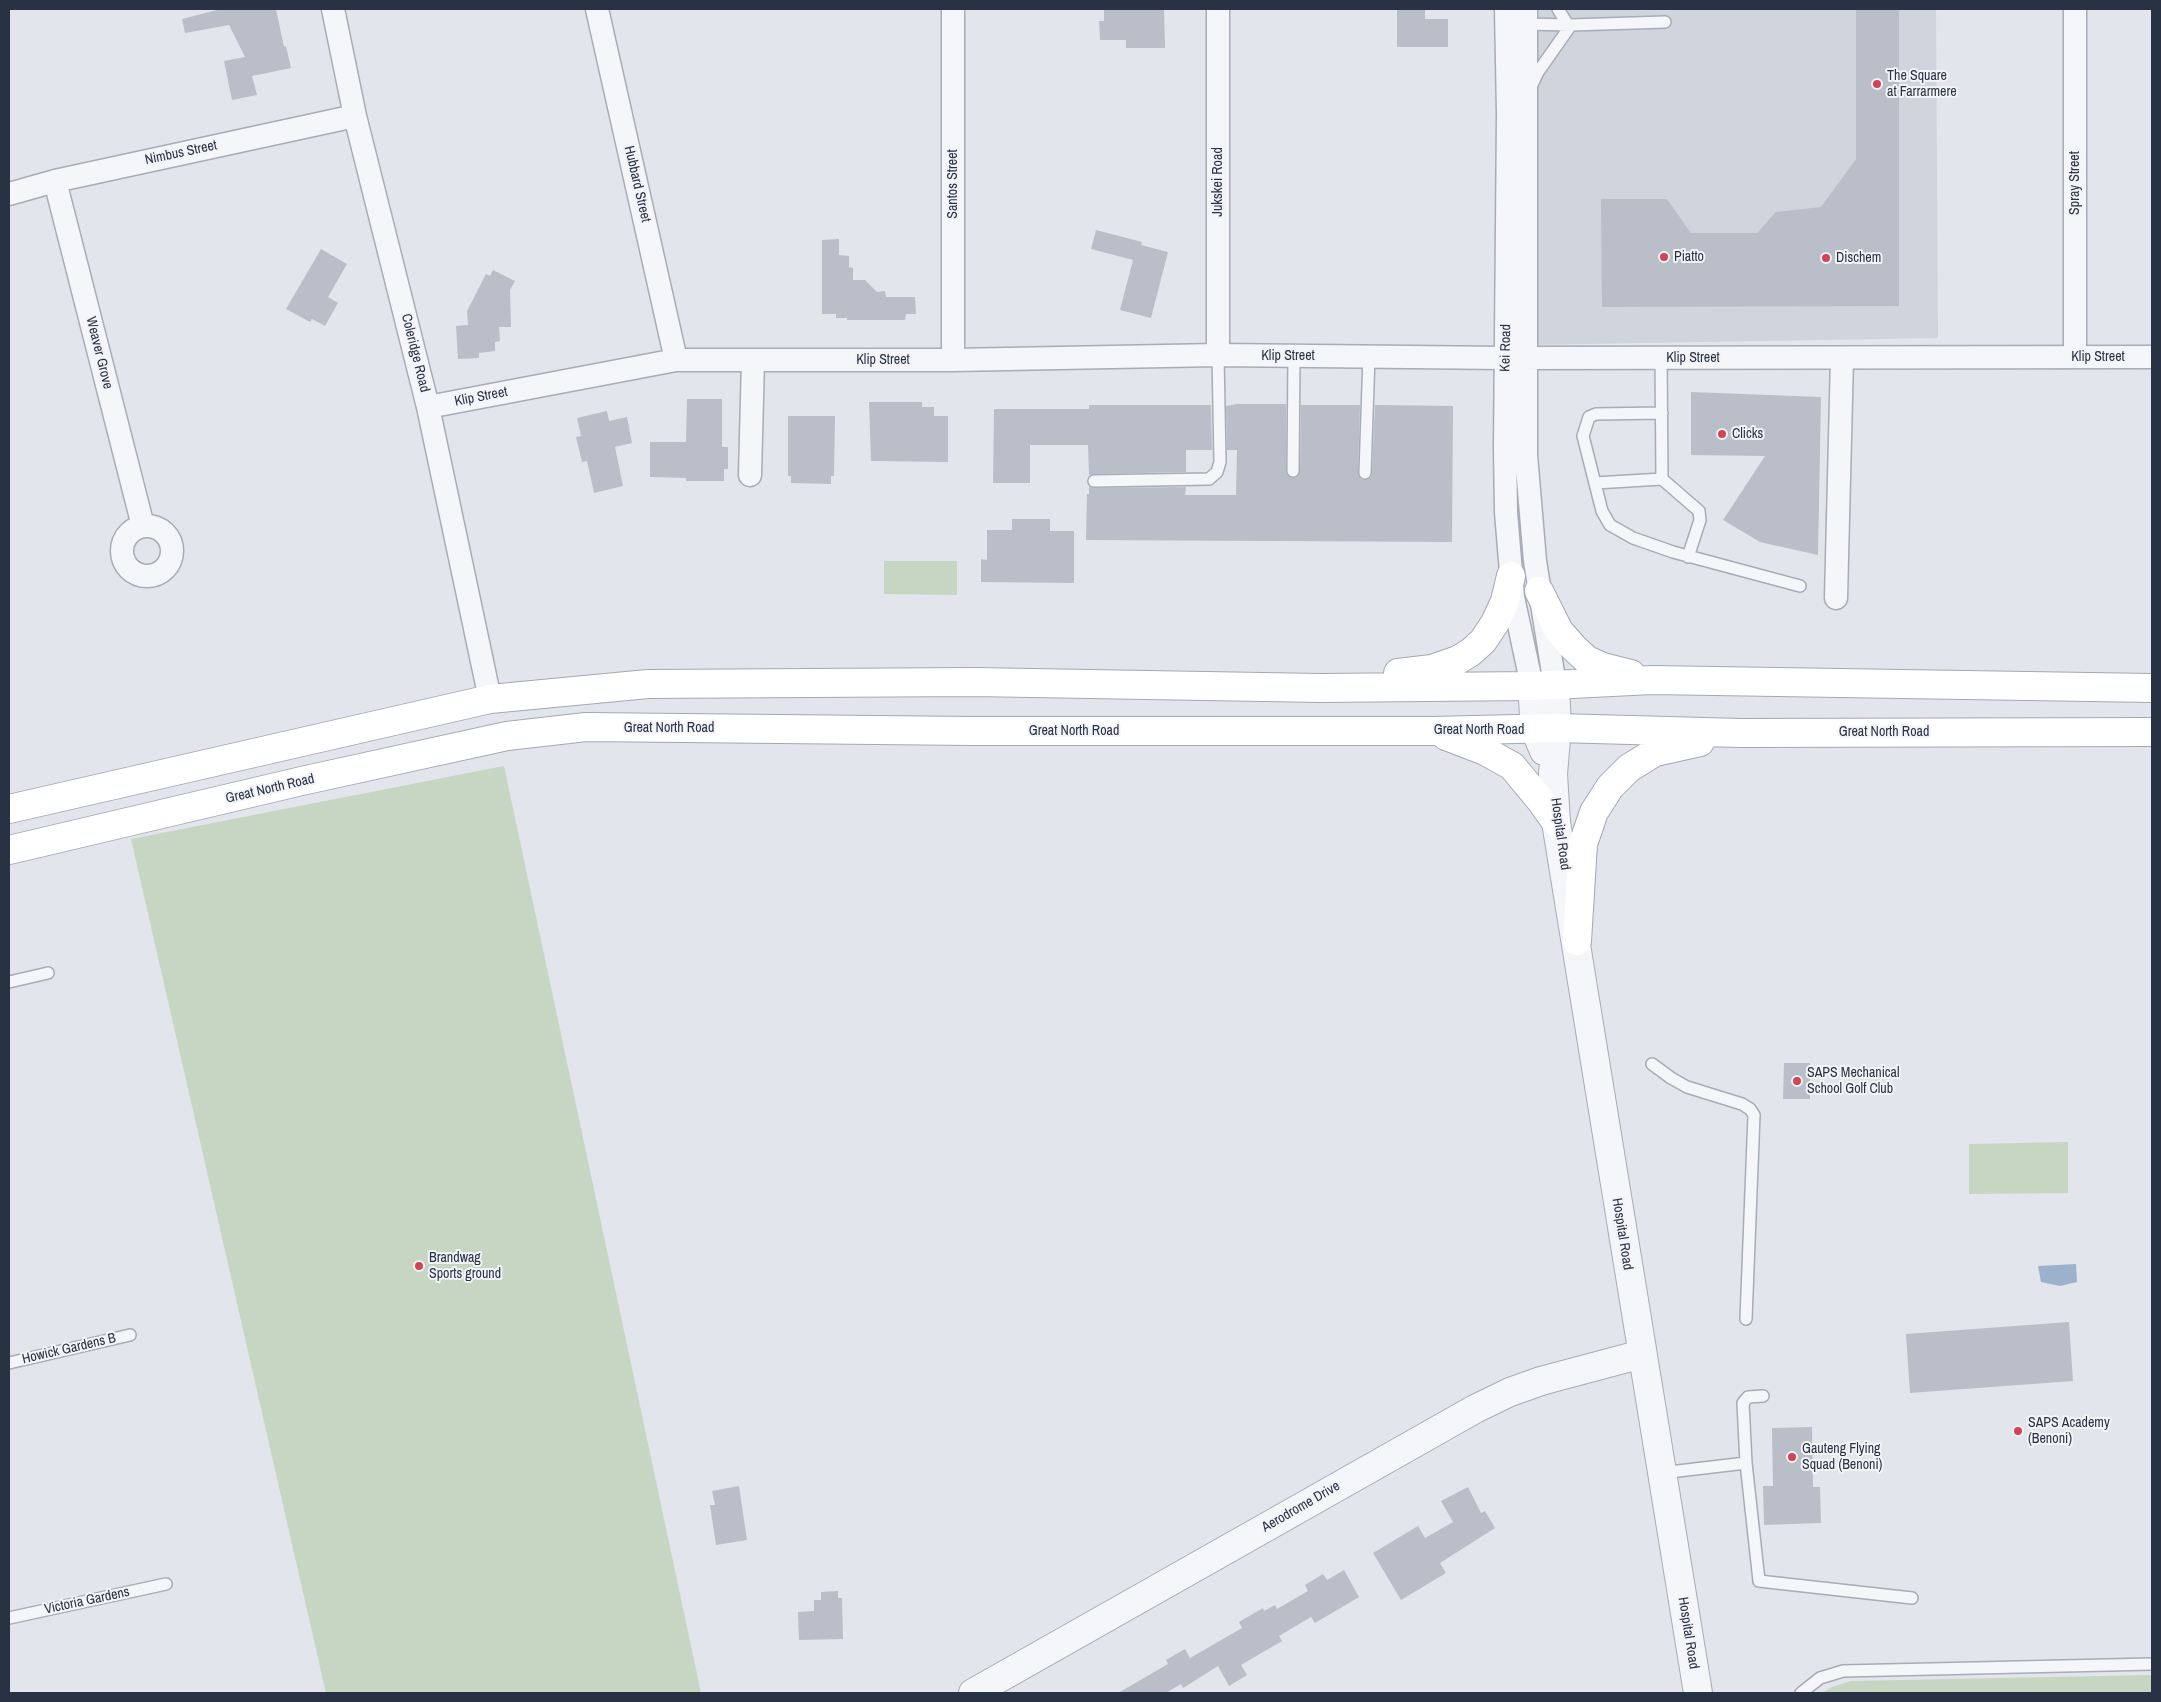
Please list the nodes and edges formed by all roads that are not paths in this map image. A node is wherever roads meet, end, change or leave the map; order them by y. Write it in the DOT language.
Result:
graph roads {
  1 [pos="333,9"];
  2 [pos="597,9"];
  3 [pos="953,9"];
  4 [pos="1218,9"];
  5 [pos="1558,9"];
  6 [pos="2075,9"];
  7 [pos="1516,16"];
  8 [pos="1665,22"];
  9 [pos="1570,25"];
  10 [pos="1527,96"];
  11 [pos="355,116"];
  12 [pos="55,180"];
  13 [pos="9,194"];
  14 [pos="1218,355"];
  15 [pos="1294,356"];
  16 [pos="1369,356"];
  17 [pos="2152,356"];
  18 [pos="2075,357"];
  19 [pos="1515,358"];
  20 [pos="1661,358"];
  21 [pos="1842,358"];
  22 [pos="676,360"];
  23 [pos="753,360"];
  24 [pos="953,360"];
  25 [pos="428,407"];
  26 [pos="1662,413"];
  27 [pos="1294,471"];
  28 [pos="1366,473"];
  29 [pos="750,475"];
  30 [pos="1662,479"];
  31 [pos="1094,481"];
  32 [pos="1595,483"];
  33 [pos="143,526"];
  34 [pos="1688,557"];
  35 [pos="1511,576"];
  36 [pos="1800,586"];
  37 [pos="1539,591"];
  38 [pos="1836,598"];
  39 [pos="1652,680"];
  40 [pos="1544,685"];
  41 [pos="1320,688"];
  42 [pos="2152,688"];
  43 [pos="490,699"];
  44 [pos="1546,729"];
  45 [pos="1433,731"];
  46 [pos="1741,732"];
  47 [pos="2152,732"];
  48 [pos="9,809"];
  49 [pos="1556,822"];
  50 [pos="9,850"];
  51 [pos="1577,941"];
  52 [pos="48,973"];
  53 [pos="9,982"];
  54 [pos="1652,1064"];
  55 [pos="1746,1319"];
  56 [pos="130,1335"];
  57 [pos="1642,1354"];
  58 [pos="9,1363"];
  59 [pos="1763,1396"];
  60 [pos="1746,1464"];
  61 [pos="1661,1473"];
  62 [pos="166,1584"];
  63 [pos="1912,1598"];
  64 [pos="9,1618"];
  65 [pos="2152,1664"];
  66 [pos="973,1693"];
  67 [pos="1698,1693"];
  68 [pos="1801,1693"];
  1 -- 11 [label="street, Coleridge Road"];
  2 -- 22 [label="street, Hubbard Street"];
  3 -- 24 [label="street, Santos Street"];
  4 -- 14 [label="street, Jukskei Road"];
  5 -- 9 [label="lane"];
  6 -- 18 [label="street, Spray Street"];
  7 -- 9 [label="lane"];
  7 -- 10 [label="street, Kei Road"];
  7 -- 19 [label="street, Kei Road"];
  8 -- 9 [label="lane"];
  9 -- 10 [label="lane"];
  10 -- 19 [label="street, Kei Road"];
  11 -- 12 [label="street, Nimbus Street"];
  11 -- 25 [label="street, Coleridge Road"];
  12 -- 13 [label="street, Nimbus Street"];
  12 -- 33 [label="street, Weaver Grove"];
  14 -- 15 [label="street, Klip Street"];
  14 -- 24 [label="street, Klip Street"];
  14 -- 31 [label="lane"];
  15 -- 16 [label="street, Klip Street"];
  15 -- 27 [label="lane"];
  16 -- 19 [label="street, Klip Street"];
  16 -- 28 [label="lane"];
  17 -- 18 [label="street, Klip Street"];
  18 -- 21 [label="street, Klip Street"];
  19 -- 20 [label="street, Klip Street"];
  19 -- 35 [label="street, Kei Road"];
  19 -- 37 [label="street, Kei Road"];
  20 -- 21 [label="street, Klip Street"];
  20 -- 26 [label="lane"];
  21 -- 38 [label="street"];
  22 -- 23 [label="street, Klip Street"];
  22 -- 25 [label="street, Klip Street"];
  23 -- 24 [label="street, Klip Street"];
  23 -- 29 [label="street"];
  25 -- 43 [label="street, Coleridge Road"];
  26 -- 30 [label="lane"];
  26 -- 32 [label="lane"];
  30 -- 32 [label="lane"];
  30 -- 34 [label="lane"];
  32 -- 34 [label="lane"];
  34 -- 36 [label="lane"];
  35 -- 40 [label="street, Kei Road"];
  35 -- 41 [label="main road"];
  37 -- 39 [label="main road"];
  37 -- 40 [label="street, Kei Road"];
  39 -- 40 [label="main road"];
  39 -- 42 [label="main road"];
  40 -- 41 [label="main road"];
  40 -- 44 [label="street, Hospital Road"];
  41 -- 43 [label="main road"];
  43 -- 48 [label="main road"];
  44 -- 45 [label="main road, Great North Road"];
  44 -- 46 [label="main road, Great North Road"];
  44 -- 49 [label="street, Hospital Road"];
  45 -- 49 [label="main road"];
  45 -- 50 [label="main road, Great North Road"];
  46 -- 47 [label="main road, Great North Road"];
  46 -- 51 [label="main road"];
  49 -- 51 [label="street, Hospital Road"];
  51 -- 57 [label="street, Hospital Road"];
  52 -- 53 [label="lane"];
  54 -- 55 [label="lane"];
  56 -- 58 [label="lane, Howick Gardens B"];
  57 -- 61 [label="street, Hospital Road"];
  57 -- 66 [label="street, Aerodrome Drive"];
  59 -- 60 [label="lane"];
  60 -- 61 [label="lane"];
  60 -- 63 [label="lane"];
  61 -- 67 [label="street, Hospital Road"];
  62 -- 64 [label="lane, Victoria Gardens"];
  65 -- 68 [label="lane"];
}
